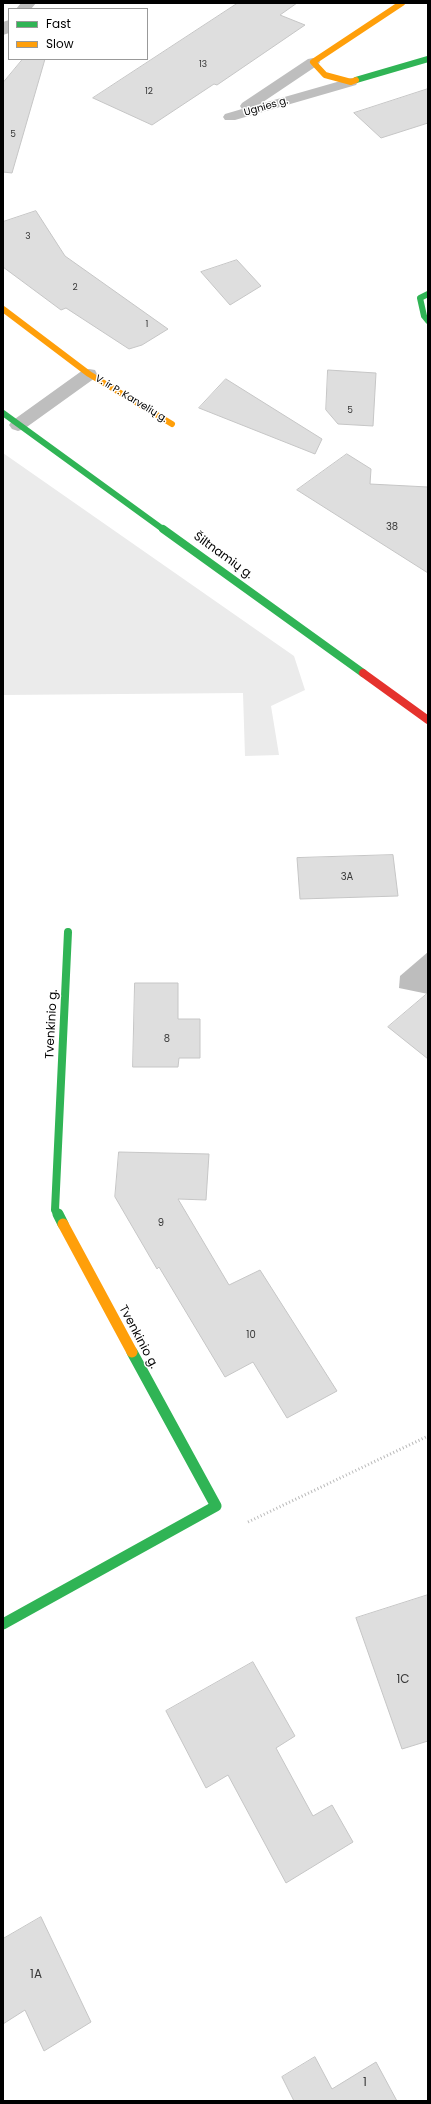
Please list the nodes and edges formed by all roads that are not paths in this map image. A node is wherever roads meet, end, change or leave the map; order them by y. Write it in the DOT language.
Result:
graph roads {
  1 [pos="402,3"];
  2 [pos="428,59"];
  3 [pos="313,62"];
  4 [pos="350,82"];
  5 [pos="428,294"];
  6 [pos="3,309"];
  7 [pos="428,321"];
  8 [pos="89,374"];
  9 [pos="3,413"];
  10 [pos="18,424"];
  11 [pos="172,424"];
  12 [pos="428,720"];
  13 [pos="68,932"];
  14 [pos="3,1624"];
  1 -- 3 [label="street, Ugnies g."];
  2 -- 4 [label="street, Ugnies g."];
  3 -- 4 [label="street"];
  3 -- 4 [label="street, Ugnies g."];
  5 -- 7 [label="street"];
  6 -- 8 [label="street, V. ir P. Karvelių g."];
  8 -- 10 [label="street, V. ir P. Karvelių g."];
  8 -- 11 [label="street, V. ir P. Karvelių g."];
  9 -- 10 [label="street, Šiltnamių g."];
  10 -- 12 [label="street, Šiltnamių g."];
  13 -- 14 [label="street, Tvenkinio g."];
}
